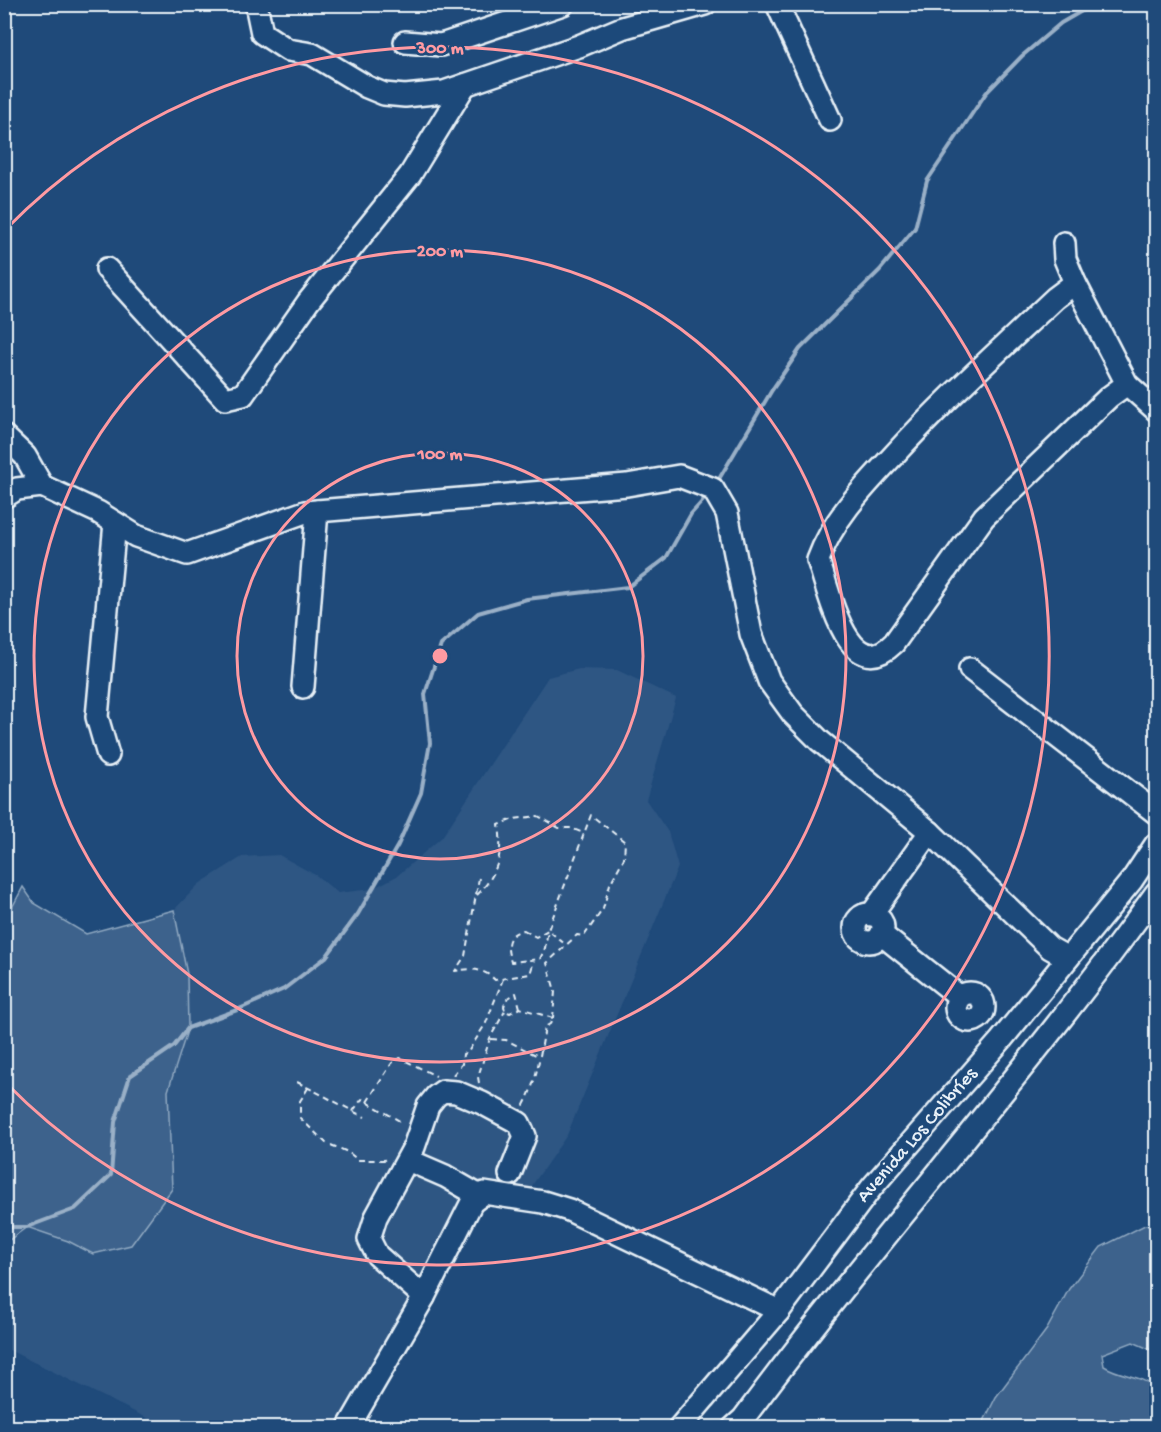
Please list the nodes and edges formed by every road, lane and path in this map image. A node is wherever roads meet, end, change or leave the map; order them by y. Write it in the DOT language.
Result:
graph roads {
  1 [pos="256,4"];
  2 [pos="563,4"];
  3 [pos="705,4"];
  4 [pos="777,4"];
  5 [pos="405,42"];
  6 [pos="465,85"];
  7 [pos="830,120"];
  8 [pos="1064,243"];
  9 [pos="107,269"];
  10 [pos="1075,283"];
  11 [pos="1127,384"];
  12 [pos="1156,410"];
  13 [pos="4,436"];
  14 [pos="42,486"];
  15 [pos="4,497"];
  16 [pos="317,511"];
  17 [pos="115,523"];
  18 [pos="970,669"];
  19 [pos="303,687"];
  20 [pos="108,755"];
  21 [pos="1156,813"];
  22 [pos="930,832"];
  23 [pos="583,833"];
  24 [pos="1156,844"];
  25 [pos="479,879"];
  26 [pos="1156,893"];
  27 [pos="477,895"];
  28 [pos="548,930"];
  29 [pos="566,945"];
  30 [pos="1068,958"];
  31 [pos="534,961"];
  32 [pos="503,979"];
  33 [pos="960,997"];
  34 [pos="520,1008"];
  35 [pos="505,1011"];
  36 [pos="553,1018"];
  37 [pos="490,1038"];
  38 [pos="538,1056"];
  39 [pos="436,1076"];
  40 [pos="451,1076"];
  41 [pos="297,1082"];
  42 [pos="308,1088"];
  43 [pos="477,1089"];
  44 [pos="367,1102"];
  45 [pos="353,1111"];
  46 [pos="520,1112"];
  47 [pos="365,1117"];
  48 [pos="403,1123"];
  49 [pos="401,1156"];
  50 [pos="510,1174"];
  51 [pos="478,1195"];
  52 [pos="424,1297"];
  53 [pos="779,1311"];
  54 [pos="348,1428"];
  55 [pos="679,1428"];
  56 [pos="733,1428"];
  1 -- 6 [label="street"];
  2 -- 5 [label="street"];
  3 -- 6 [label="street"];
  4 -- 7 [label="street"];
  6 -- 9 [label="street"];
  8 -- 10 [label="street"];
  10 -- 11 [label="street"];
  10 -- 11 [label="street"];
  11 -- 12 [label="street"];
  13 -- 14 [label="street"];
  14 -- 15 [label="street"];
  14 -- 17 [label="street"];
  16 -- 17 [label="street"];
  16 -- 19 [label="street"];
  16 -- 22 [label="street"];
  17 -- 20 [label="street"];
  18 -- 21 [label="street"];
  22 -- 30 [label="street"];
  22 -- 33 [label="street"];
  23 -- 27 [label="path"];
  23 -- 28 [label="path"];
  23 -- 29 [label="path"];
  24 -- 30 [label="street, Avenida Los Colibríes"];
  25 -- 27 [label="path"];
  26 -- 56 [label="street, Avenida Los Colibríes"];
  27 -- 32 [label="path"];
  28 -- 29 [label="path"];
  28 -- 31 [label="path"];
  28 -- 31 [label="path"];
  29 -- 36 [label="path"];
  30 -- 53 [label="street, Avenida Los Colibríes"];
  31 -- 32 [label="path"];
  32 -- 40 [label="path"];
  34 -- 35 [label="path"];
  34 -- 35 [label="path"];
  34 -- 36 [label="path"];
  35 -- 37 [label="path"];
  36 -- 38 [label="path"];
  37 -- 38 [label="path"];
  37 -- 43 [label="path"];
  38 -- 46 [label="path"];
  39 -- 44 [label="path"];
  41 -- 42 [label="path"];
  42 -- 45 [label="path"];
  42 -- 49 [label="path"];
  44 -- 45 [label="path"];
  44 -- 48 [label="path"];
  45 -- 47 [label="path"];
  49 -- 50 [label="street"];
  49 -- 51 [label="street"];
  49 -- 52 [label="street"];
  51 -- 52 [label="street"];
  51 -- 53 [label="street"];
  52 -- 54 [label="street"];
  53 -- 55 [label="street, Avenida Los Colibríes"];
}
